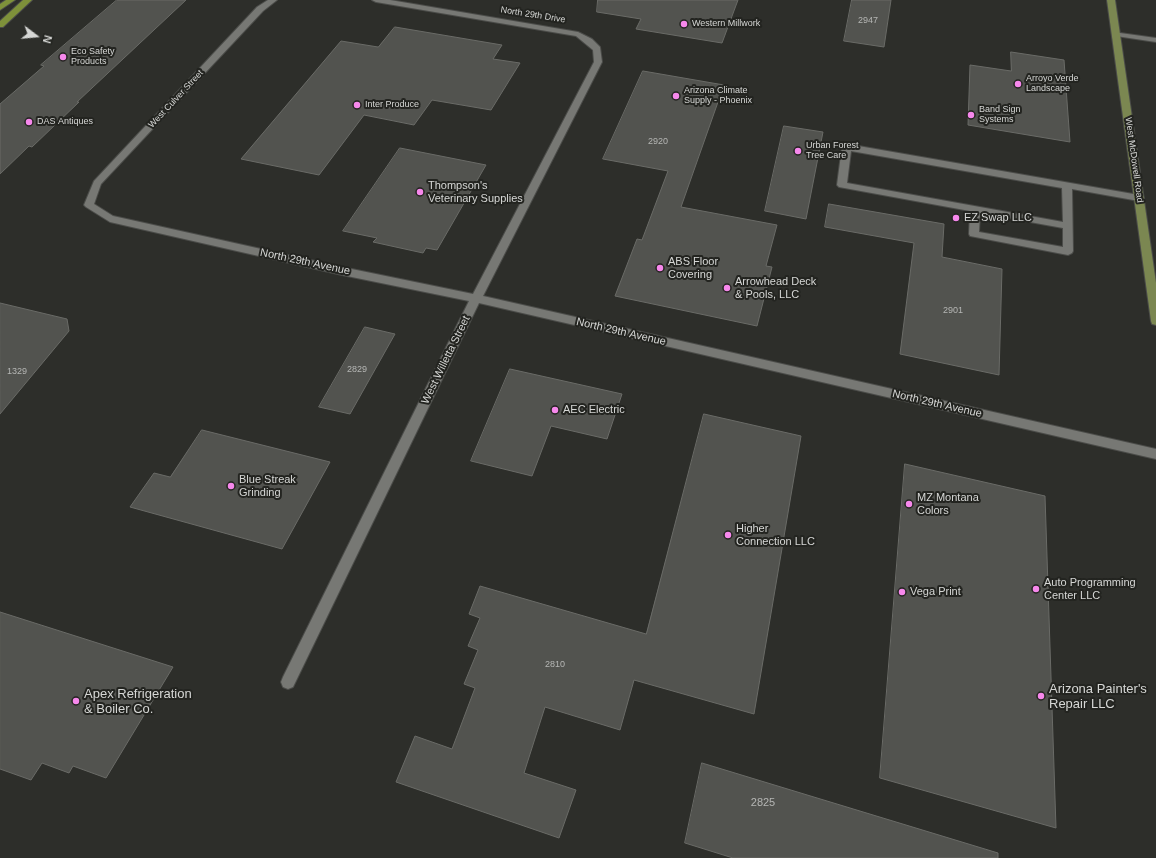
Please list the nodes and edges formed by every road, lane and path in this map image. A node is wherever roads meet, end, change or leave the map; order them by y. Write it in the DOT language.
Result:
graph roads {
  1 [pos="11,0"];
  2 [pos="28,0"];
  3 [pos="273,0"];
  4 [pos="376,0"];
  5 [pos="1111,0"];
  6 [pos="0,8"];
  7 [pos="0,25"];
  8 [pos="1116,34"];
  9 [pos="1156,40"];
  10 [pos="589,41"];
  11 [pos="1067,186"];
  12 [pos="1139,198"];
  13 [pos="89,205"];
  14 [pos="975,210"];
  15 [pos="1068,226"];
  16 [pos="476,298"];
  17 [pos="1156,321"];
  18 [pos="1156,454"];
  19 [pos="288,682"];
  1 -- 6 [label="highway"];
  2 -- 7 [label="highway"];
  3 -- 13 [label="street, West Culver Street"];
  4 -- 10 [label="street, North 29th Drive"];
  5 -- 8 [label="main road, West McDowell Road"];
  8 -- 9 [label="street"];
  8 -- 12 [label="main road, West McDowell Road"];
  10 -- 16 [label="street, West Willetta Street"];
  11 -- 12 [label="street"];
  11 -- 14 [label="street"];
  11 -- 15 [label="street"];
  12 -- 17 [label="main road, West McDowell Road"];
  13 -- 16 [label="street, North 29th Avenue"];
  14 -- 15 [label="street"];
  14 -- 15 [label="street"];
  16 -- 18 [label="street, North 29th Avenue"];
  16 -- 19 [label="street, West Willetta Street"];
}
